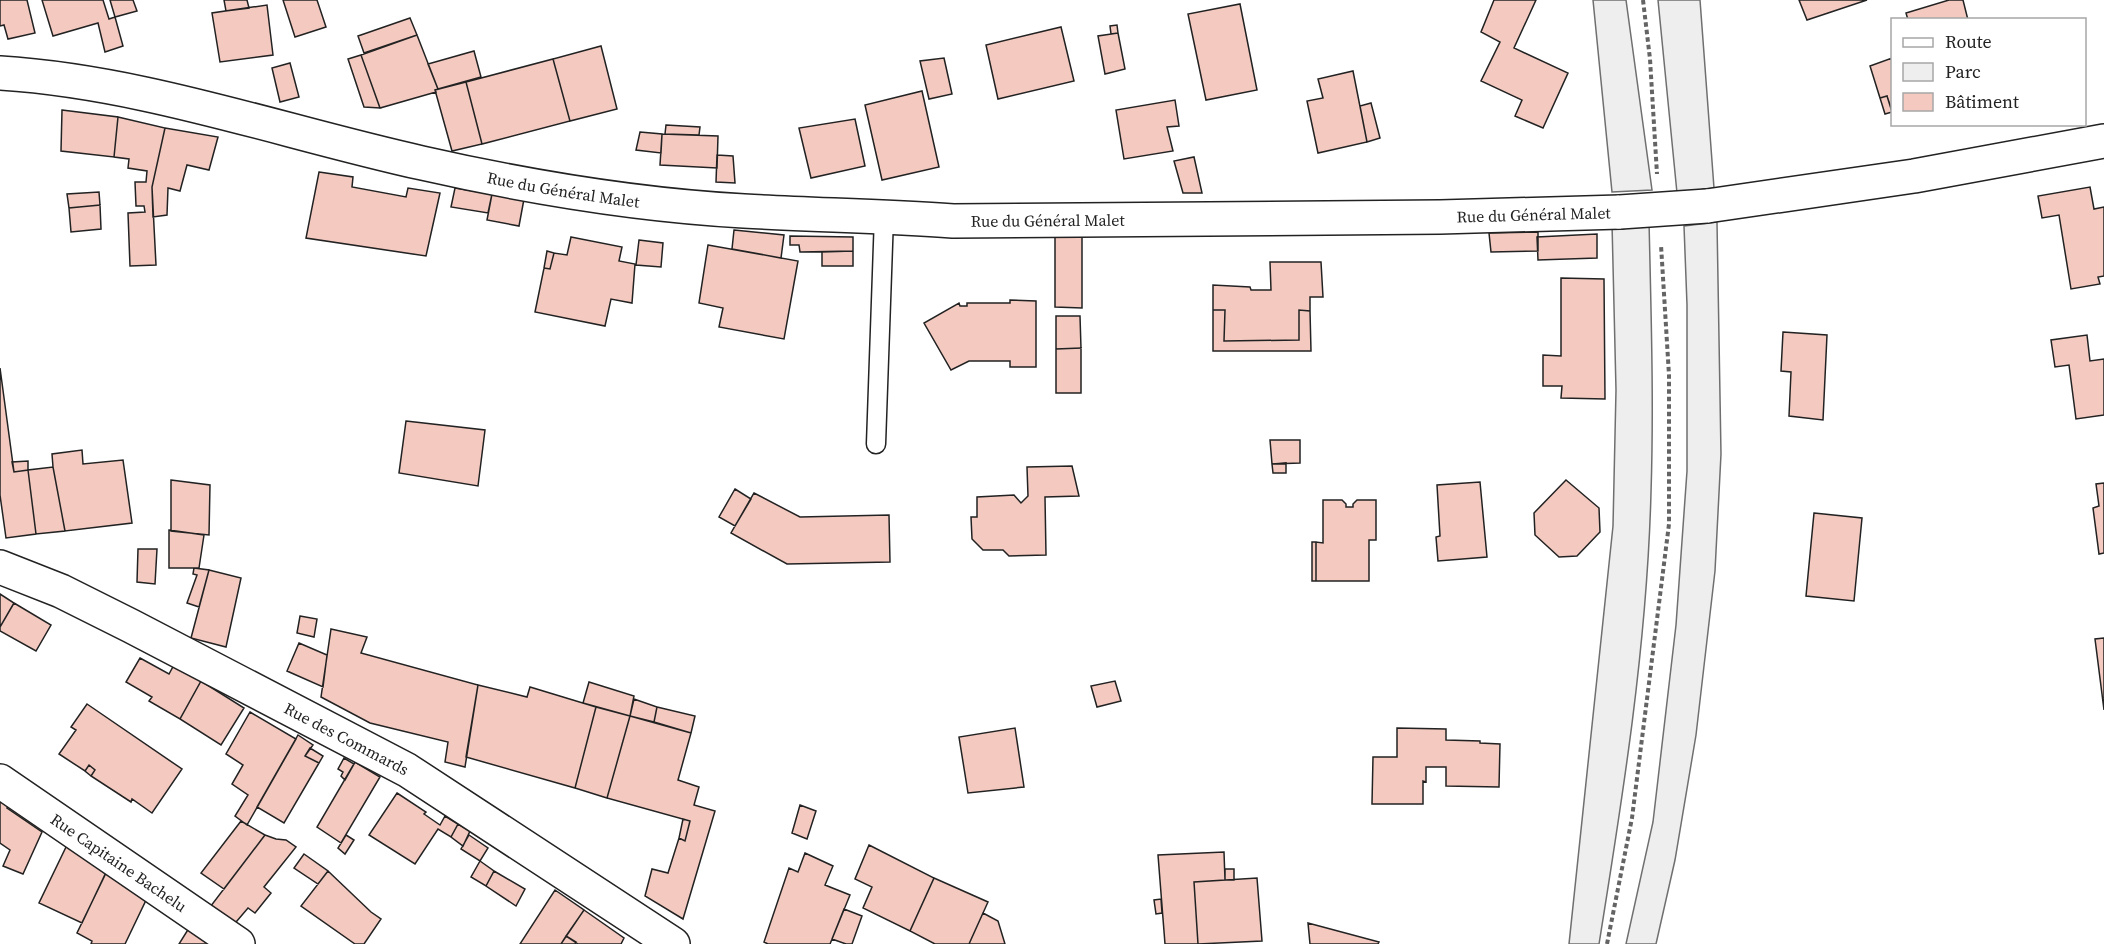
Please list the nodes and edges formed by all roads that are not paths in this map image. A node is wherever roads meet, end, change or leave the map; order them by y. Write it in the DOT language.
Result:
graph roads {
  1 [pos="0,73"];
  2 [pos="2104,141"];
  3 [pos="884,216"];
  4 [pos="876,444"];
  5 [pos="0,567"];
  6 [pos="0,781"];
  7 [pos="238,944"];
  8 [pos="673,944"];
  1 -- 3 [label="street, Rue du Général Malet"];
  2 -- 3 [label="street, Rue du Général Malet, bridge"];
  3 -- 4 [label="lane"];
  5 -- 8 [label="street, Rue des Commards"];
  6 -- 7 [label="street, Rue Capitaine Bachelu"];
}
